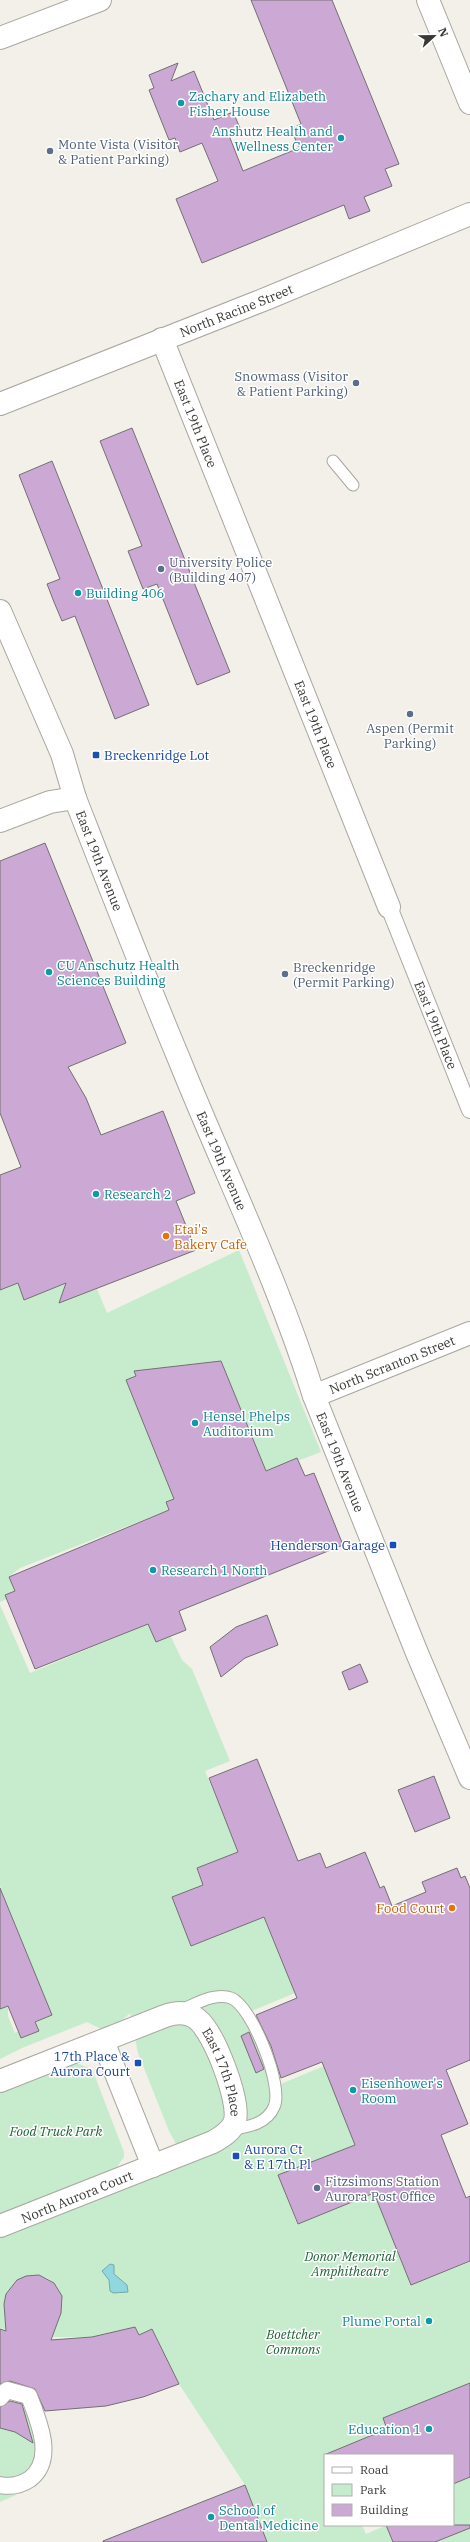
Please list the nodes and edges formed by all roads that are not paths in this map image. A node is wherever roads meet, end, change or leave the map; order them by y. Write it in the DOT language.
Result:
graph roads {
  1 [pos="100,0"];
  2 [pos="428,0"];
  3 [pos="0,38"];
  4 [pos="470,103"];
  5 [pos="470,214"];
  6 [pos="162,339"];
  7 [pos="0,404"];
  8 [pos="333,461"];
  9 [pos="353,485"];
  10 [pos="0,611"];
  11 [pos="75,798"];
  12 [pos="0,822"];
  13 [pos="389,907"];
  14 [pos="470,1110"];
  15 [pos="470,1333"];
  16 [pos="314,1396"];
  17 [pos="470,1778"];
  18 [pos="165,2016"];
  19 [pos="102,2041"];
  20 [pos="0,2081"];
  21 [pos="230,2130"];
  22 [pos="153,2166"];
  23 [pos="0,2226"];
  24 [pos="0,2398"];
  25 [pos="0,2485"];
  1 -- 3 [label="street"];
  2 -- 4 [label="street"];
  5 -- 6 [label="street, North Racine Street"];
  6 -- 7 [label="street, North Racine Street"];
  6 -- 13 [label="street, East 19th Place"];
  8 -- 9 [label="lane"];
  10 -- 11 [label="street, East 19th Avenue"];
  11 -- 12 [label="street"];
  11 -- 16 [label="street, East 19th Avenue"];
  13 -- 14 [label="street, East 19th Place"];
  15 -- 16 [label="street, North Scranton Street"];
  16 -- 17 [label="street, East 19th Avenue"];
  18 -- 19 [label="street, East 17th Place"];
  18 -- 21 [label="street, East 17th Place"];
  18 -- 21 [label="lane"];
  19 -- 20 [label="street"];
  19 -- 22 [label="street"];
  21 -- 22 [label="street, East 17th Place"];
  22 -- 23 [label="street, North Aurora Court"];
  24 -- 25 [label="street"];
}
